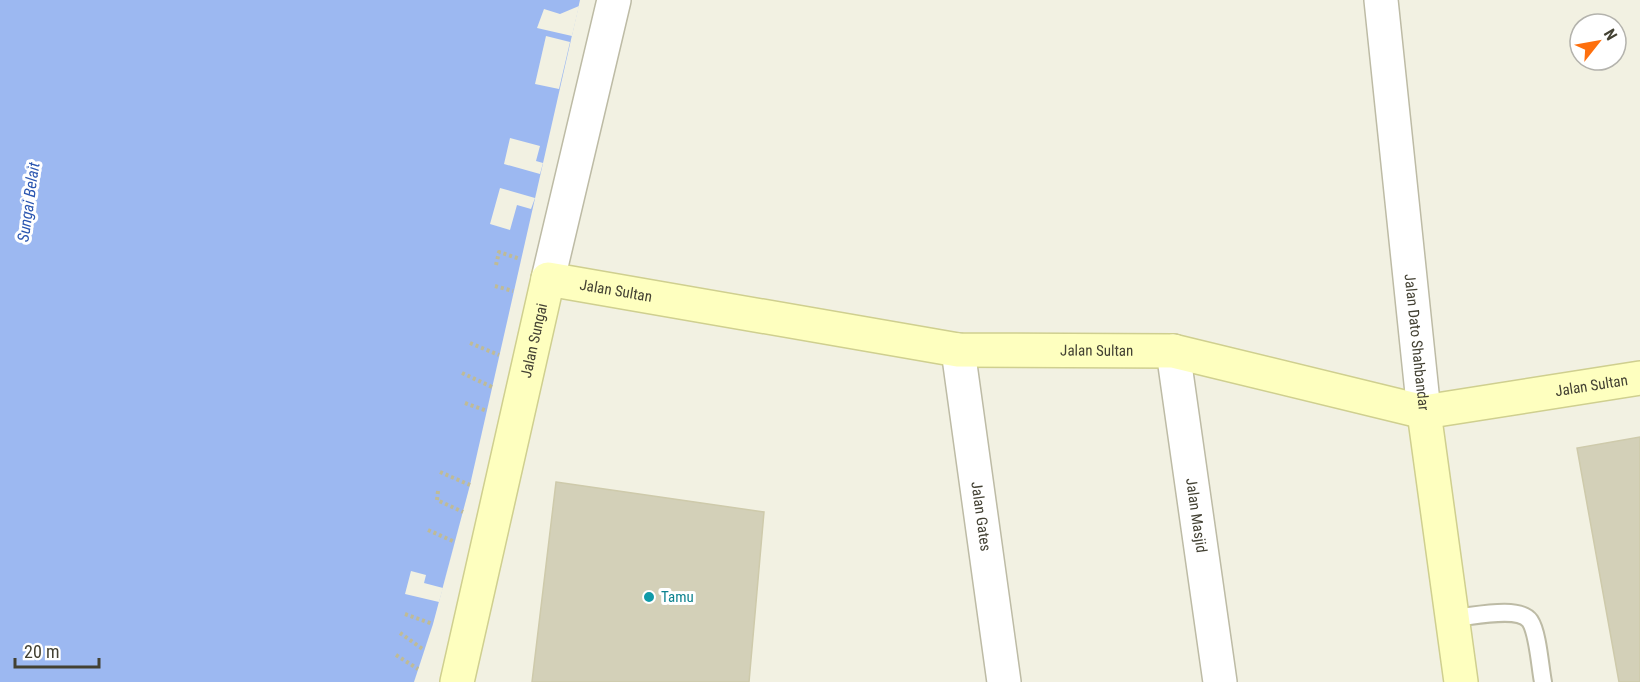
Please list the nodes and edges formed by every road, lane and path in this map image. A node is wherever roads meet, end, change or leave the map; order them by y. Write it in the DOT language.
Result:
graph roads {
  1 [pos="614,0"];
  2 [pos="1381,0"];
  3 [pos="520,259"];
  4 [pos="496,264"];
  5 [pos="548,279"];
  6 [pos="495,286"];
  7 [pos="513,291"];
  8 [pos="470,343"];
  9 [pos="958,350"];
  10 [pos="1173,351"];
  11 [pos="499,355"];
  12 [pos="462,374"];
  13 [pos="1640,378"];
  14 [pos="492,387"];
  15 [pos="465,403"];
  16 [pos="487,411"];
  17 [pos="1424,412"];
  18 [pos="441,472"];
  19 [pos="470,485"];
  20 [pos="438,491"];
  21 [pos="463,512"];
  22 [pos="428,530"];
  23 [pos="455,542"];
  24 [pos="405,614"];
  25 [pos="1452,618"];
  26 [pos="433,624"];
  27 [pos="400,633"];
  28 [pos="424,650"];
  29 [pos="396,655"];
  30 [pos="418,669"];
  31 [pos="457,682"];
  32 [pos="1004,682"];
  33 [pos="1220,682"];
  34 [pos="1461,682"];
  35 [pos="1542,682"];
  1 -- 5 [label="street, Jalan Sungai"];
  2 -- 17 [label="street, Jalan Dato Shahbandar"];
  3 -- 4 [label="path"];
  5 -- 9 [label="street, Jalan Sultan"];
  5 -- 31 [label="street, Jalan Sungai"];
  6 -- 7 [label="path"];
  8 -- 11 [label="path"];
  9 -- 10 [label="street, Jalan Sultan"];
  9 -- 32 [label="street, Jalan Gates"];
  10 -- 17 [label="street, Jalan Sultan"];
  10 -- 33 [label="street, Jalan Masjid"];
  12 -- 14 [label="path"];
  13 -- 17 [label="street, Jalan Sultan"];
  15 -- 16 [label="path"];
  17 -- 25 [label="street, Jalan Dato Shahbandar"];
  18 -- 19 [label="path"];
  20 -- 21 [label="path"];
  22 -- 23 [label="path"];
  24 -- 26 [label="path"];
  25 -- 34 [label="street, Jalan Dato Shahbandar"];
  25 -- 35 [label="lane"];
  27 -- 28 [label="path"];
  29 -- 30 [label="path"];
}
